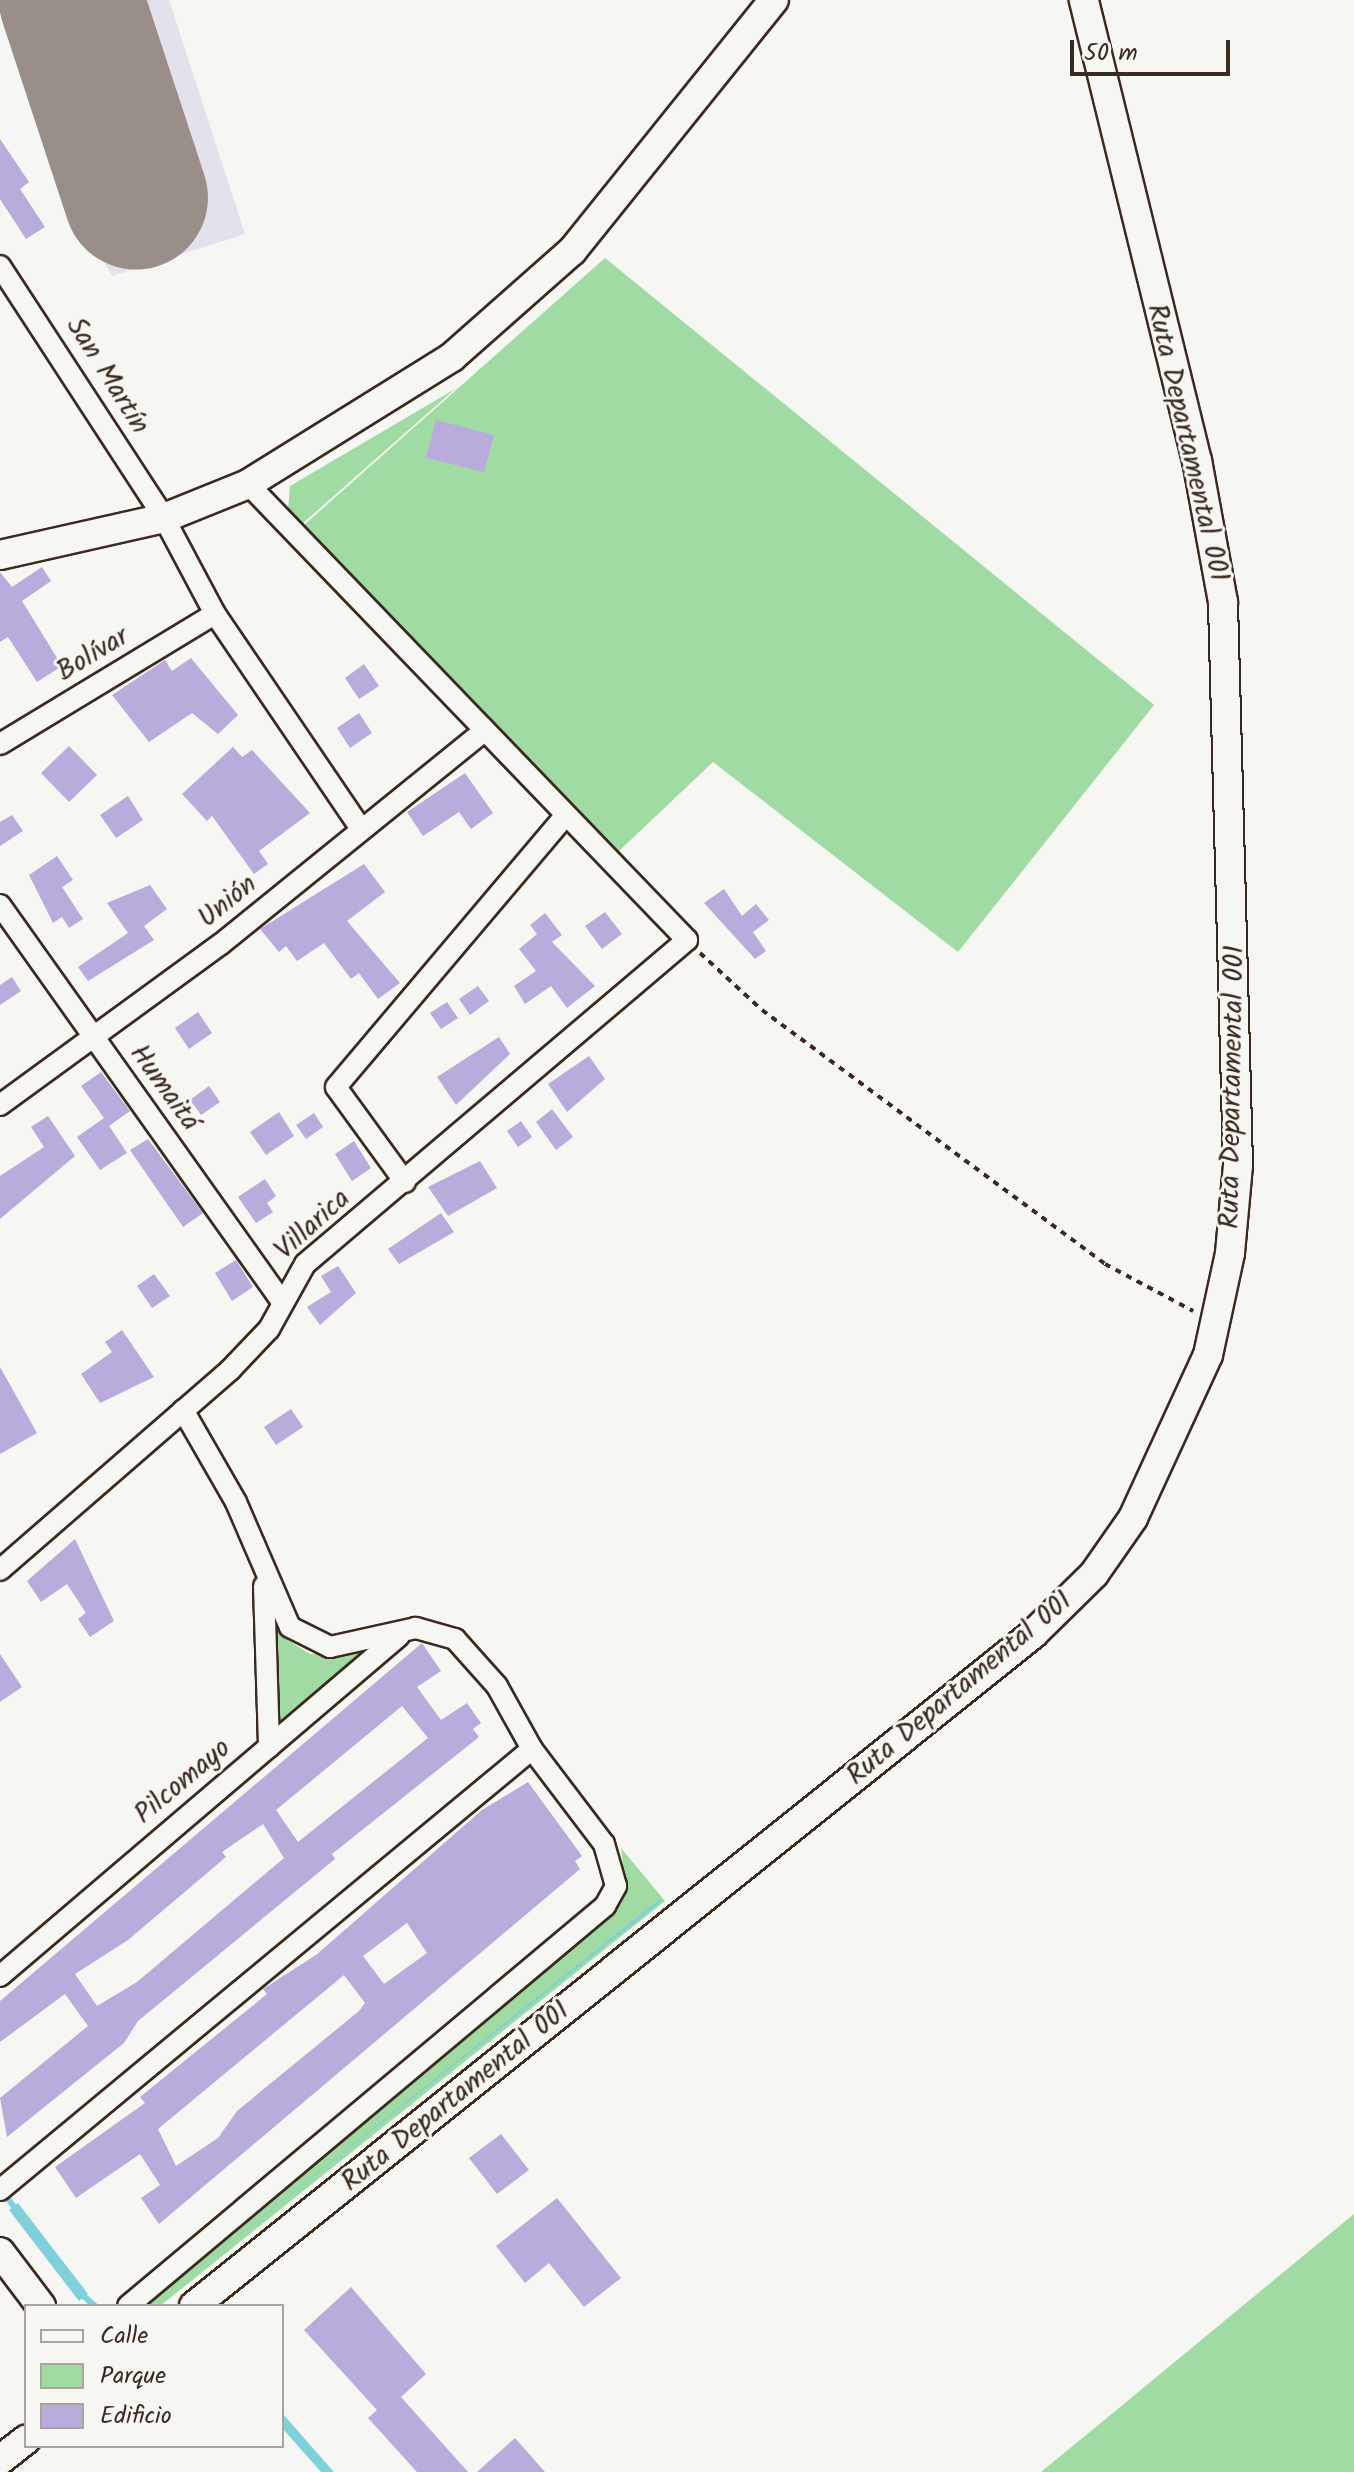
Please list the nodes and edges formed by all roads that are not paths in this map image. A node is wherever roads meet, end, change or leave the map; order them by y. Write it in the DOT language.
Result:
graph roads {
  1 [pos="774,0"];
  2 [pos="1084,0"];
  3 [pos="0,266"];
  4 [pos="248,484"];
  5 [pos="164,518"];
  6 [pos="0,555"];
  7 [pos="215,614"];
  8 [pos="483,732"];
  9 [pos="0,744"];
  10 [pos="565,816"];
  11 [pos="361,829"];
  12 [pos="0,905"];
  13 [pos="93,1037"];
  14 [pos="0,1105"];
  15 [pos="405,1182"];
  16 [pos="283,1303"];
  17 [pos="183,1410"];
  18 [pos="3,1560"];
  19 [pos="264,1575"];
  20 [pos="403,1632"];
  21 [pos="269,1747"];
  22 [pos="532,1749"];
  23 [pos="0,1976"];
  24 [pos="2,2189"];
  25 [pos="0,2252"];
  26 [pos="39,2304"];
  27 [pos="130,2304"];
  28 [pos="196,2304"];
  29 [pos="24,2442"];
  30 [pos="0,2460"];
  1 -- 4 [label="street"];
  2 -- 28 [label="street, Ruta Departamental 001"];
  3 -- 5 [label="street, San Martín"];
  4 -- 5 [label="street"];
  4 -- 8 [label="street"];
  5 -- 6 [label="street"];
  5 -- 7 [label="street, San Martín"];
  7 -- 9 [label="street, Bolívar"];
  7 -- 11 [label="street, San Martín"];
  8 -- 10 [label="street"];
  8 -- 11 [label="street, Unión"];
  10 -- 15 [label="street"];
  10 -- 15 [label="street, Villarica"];
  11 -- 13 [label="street, Unión"];
  12 -- 13 [label="street, Humaitá"];
  13 -- 14 [label="street, Unión"];
  13 -- 16 [label="street, Humaitá"];
  15 -- 16 [label="street, Villarica"];
  16 -- 17 [label="street, Villarica"];
  17 -- 18 [label="street, Villarica"];
  17 -- 19 [label="street"];
  19 -- 20 [label="street"];
  19 -- 21 [label="street"];
  20 -- 21 [label="street, Pilcomayo"];
  20 -- 22 [label="street"];
  21 -- 23 [label="street, Pilcomayo"];
  22 -- 24 [label="street"];
  22 -- 27 [label="street"];
  25 -- 26 [label="street"];
  29 -- 30 [label="street"];
}
